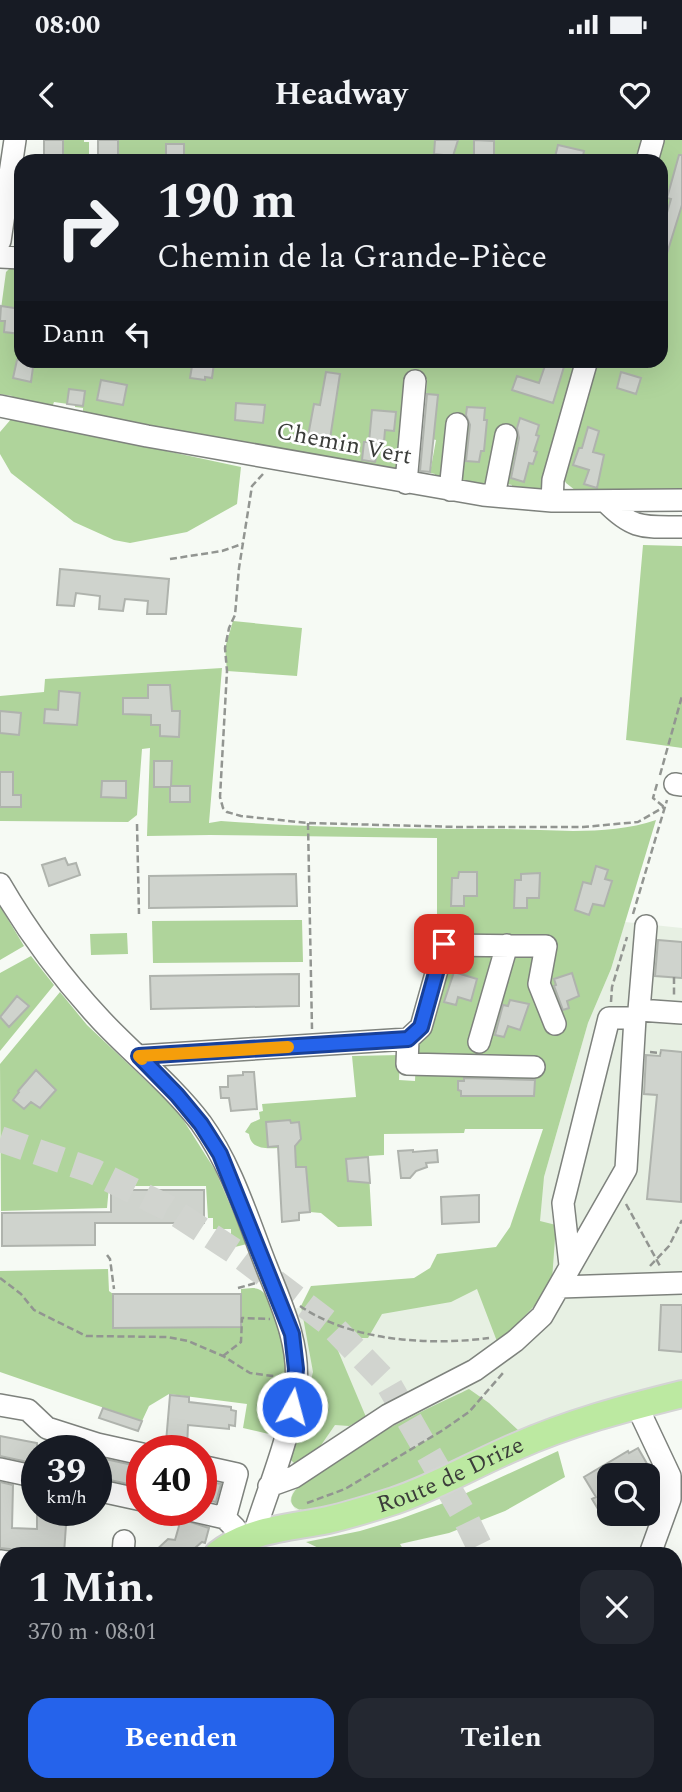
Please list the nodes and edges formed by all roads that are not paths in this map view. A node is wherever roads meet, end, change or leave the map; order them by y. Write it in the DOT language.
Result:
graph roads {
  1 [pos="15,140"];
  2 [pos="0,241"];
  3 [pos="585,368"];
  4 [pos="415,381"];
  5 [pos="0,406"];
  6 [pos="457,424"];
  7 [pos="506,435"];
  8 [pos="406,483"];
  9 [pos="450,490"];
  10 [pos="494,496"];
  11 [pos="682,500"];
  12 [pos="552,501"];
  13 [pos="605,501"];
  14 [pos="682,527"];
  15 [pos="0,884"];
  16 [pos="635,927"];
  17 [pos="507,945"];
  18 [pos="682,1013"];
  19 [pos="637,1014"];
  20 [pos="555,1024"];
  21 [pos="408,1039"];
  22 [pos="479,1042"];
  23 [pos="139,1056"];
  24 [pos="534,1067"];
  25 [pos="570,1265"];
  26 [pos="676,1283"];
  27 [pos="560,1287"];
  28 [pos="682,1394"];
  29 [pos="0,1405"];
  30 [pos="636,1405"];
  31 [pos="126,1450"];
  32 [pos="0,1469"];
  33 [pos="217,1470"];
  34 [pos="21,1474"];
  35 [pos="269,1486"];
  36 [pos="217,1516"];
  37 [pos="225,1518"];
  38 [pos="248,1536"];
  39 [pos="230,1547"];
  40 [pos="653,1547"];
  1 -- 2 [label="street"];
  3 -- 12 [label="street"];
  4 -- 8 [label="street"];
  5 -- 8 [label="street, Chemin Vert"];
  6 -- 9 [label="street"];
  7 -- 10 [label="street"];
  8 -- 9 [label="street, Chemin Vert"];
  9 -- 10 [label="street, Chemin Vert"];
  10 -- 12 [label="street, Chemin Vert"];
  11 -- 13 [label="street, Chemin Vert"];
  12 -- 13 [label="street, Chemin Vert"];
  13 -- 14 [label="street"];
  15 -- 23 [label="street"];
  16 -- 19 [label="street"];
  17 -- 20 [label="street"];
  17 -- 21 [label="street"];
  17 -- 22 [label="street"];
  18 -- 19 [label="street"];
  19 -- 25 [label="street"];
  19 -- 25 [label="street"];
  21 -- 23 [label="street"];
  21 -- 24 [label="street"];
  23 -- 35 [label="street"];
  25 -- 27 [label="street"];
  26 -- 27 [label="street"];
  27 -- 35 [label="street"];
  28 -- 30 [label="main road, Route de Drize"];
  29 -- 31 [label="street"];
  30 -- 38 [label="main road, Route de Drize"];
  30 -- 40 [label="street"];
  32 -- 34 [label="street"];
  33 -- 37 [label="street"];
  35 -- 38 [label="street"];
  36 -- 37 [label="street"];
  37 -- 38 [label="street"];
  38 -- 39 [label="main road, Route de Drize"];
}
